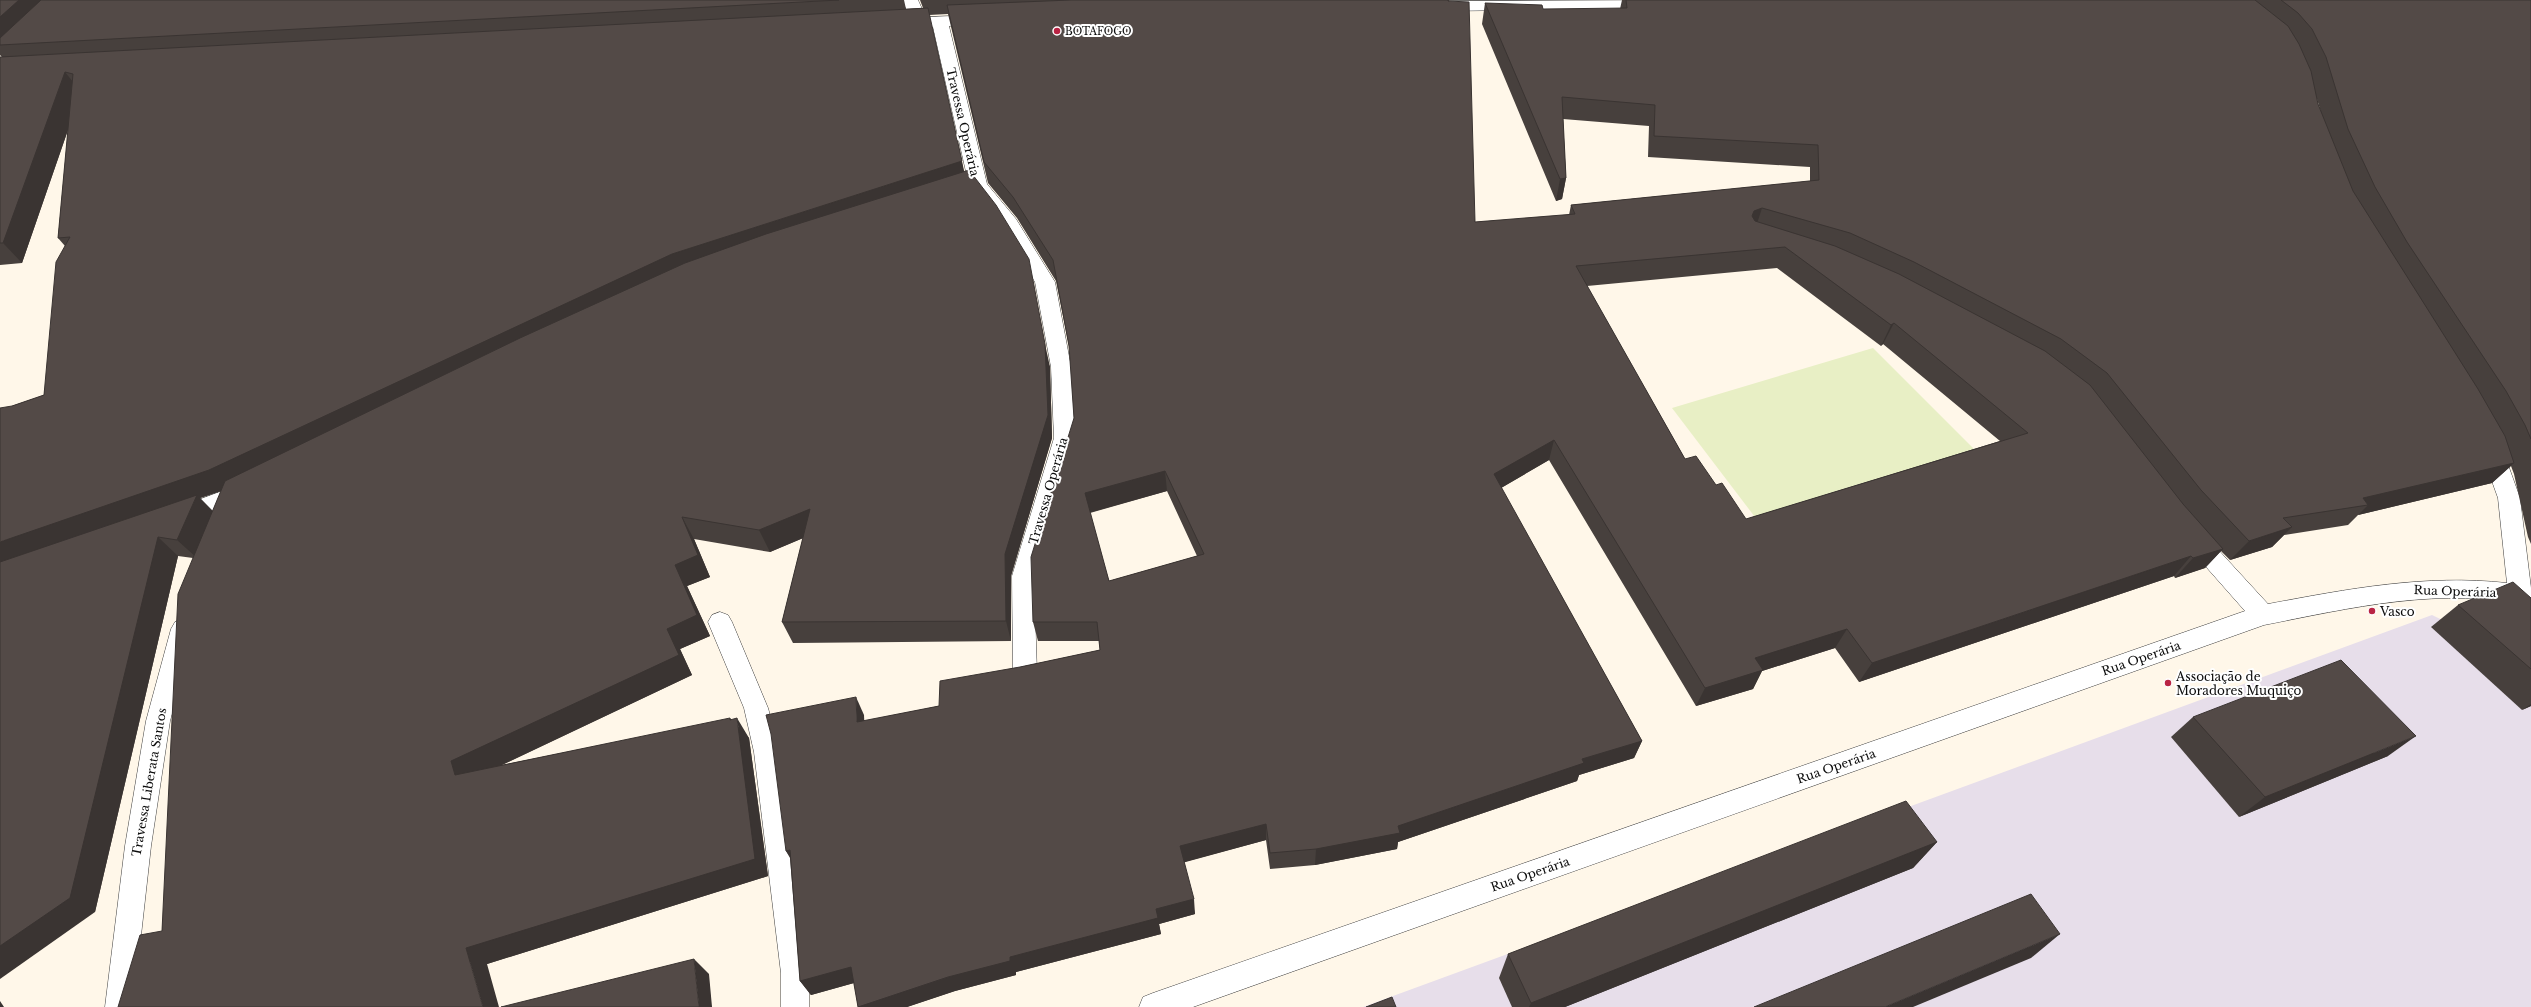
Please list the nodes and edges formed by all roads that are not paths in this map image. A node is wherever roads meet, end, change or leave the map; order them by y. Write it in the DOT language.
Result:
graph roads {
  1 [pos="910,0"];
  2 [pos="1698,0"];
  3 [pos="1422,6"];
  4 [pos="996,19"];
  5 [pos="920,22"];
  6 [pos="940,22"];
  7 [pos="888,24"];
  8 [pos="2481,430"];
  9 [pos="264,482"];
  10 [pos="236,496"];
  11 [pos="162,522"];
  12 [pos="2180,523"];
  13 [pos="223,525"];
  14 [pos="2525,596"];
  15 [pos="192,604"];
  16 [pos="2263,616"];
  17 [pos="720,622"];
  18 [pos="1025,674"];
  19 [pos="119,1007"];
  20 [pos="795,1007"];
  21 [pos="1153,1007"];
  1 -- 5 [label="street"];
  2 -- 3 [label="street"];
  4 -- 6 [label="street"];
  5 -- 6 [label="street"];
  5 -- 7 [label="street"];
  6 -- 18 [label="street, Travessa Operária"];
  8 -- 14 [label="street"];
  9 -- 10 [label="street"];
  10 -- 11 [label="street"];
  10 -- 13 [label="street"];
  12 -- 16 [label="street"];
  14 -- 16 [label="street, Rua Operária"];
  15 -- 19 [label="street, Travessa Liberata Santos"];
  16 -- 21 [label="street, Rua Operária"];
  17 -- 20 [label="street"];
}
